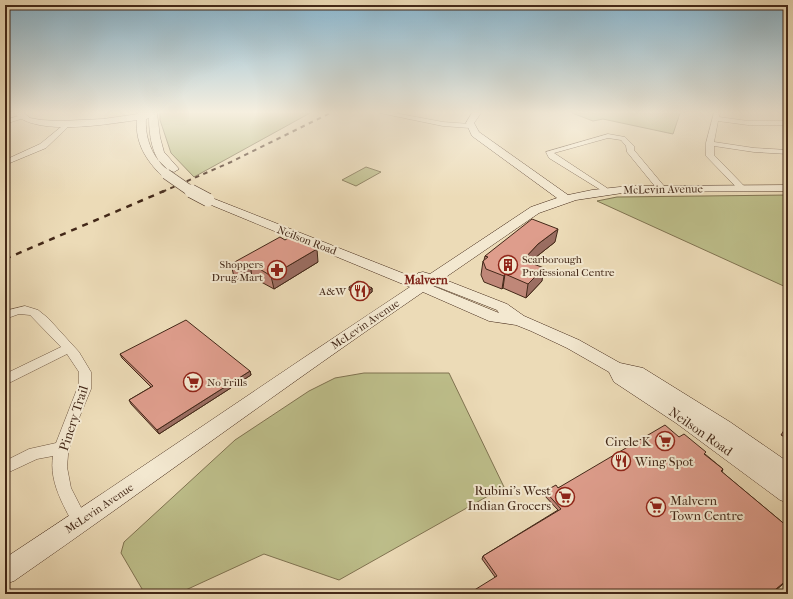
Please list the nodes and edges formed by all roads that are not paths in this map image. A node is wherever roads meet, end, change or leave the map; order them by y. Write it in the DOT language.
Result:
graph roads {
  1 [pos="49,141"];
  2 [pos="154,141"];
  3 [pos="485,141"];
  4 [pos="589,141"];
  5 [pos="626,141"];
  6 [pos="710,143"];
  7 [pos="788,152"];
  8 [pos="5,163"];
  9 [pos="661,188"];
  10 [pos="742,188"];
  11 [pos="788,188"];
  12 [pos="604,190"];
  13 [pos="564,198"];
  14 [pos="426,283"];
  15 [pos="5,315"];
  16 [pos="69,348"];
  17 [pos="5,380"];
  18 [pos="727,439"];
  19 [pos="62,448"];
  20 [pos="5,468"];
  21 [pos="788,474"];
  22 [pos="788,493"];
  23 [pos="80,521"];
  24 [pos="5,572"];
  1 -- 8 [label="street"];
  2 -- 14 [label="street, Neilson Road, bridge"];
  3 -- 13 [label="street"];
  4 -- 12 [label="street"];
  5 -- 9 [label="street"];
  6 -- 7 [label="street"];
  6 -- 10 [label="street"];
  9 -- 10 [label="street, McLevin Avenue"];
  9 -- 12 [label="street, McLevin Avenue"];
  10 -- 11 [label="street, McLevin Avenue"];
  12 -- 13 [label="street, McLevin Avenue"];
  13 -- 14 [label="street, McLevin Avenue"];
  14 -- 18 [label="street, Neilson Road"];
  14 -- 23 [label="street, McLevin Avenue"];
  15 -- 16 [label="street, Pinery Trail"];
  16 -- 17 [label="street"];
  16 -- 19 [label="street, Pinery Trail"];
  18 -- 21 [label="street, Neilson Road"];
  18 -- 22 [label="street, Neilson Road"];
  19 -- 20 [label="street"];
  19 -- 23 [label="street, Pinery Trail"];
  23 -- 24 [label="street, McLevin Avenue"];
}
